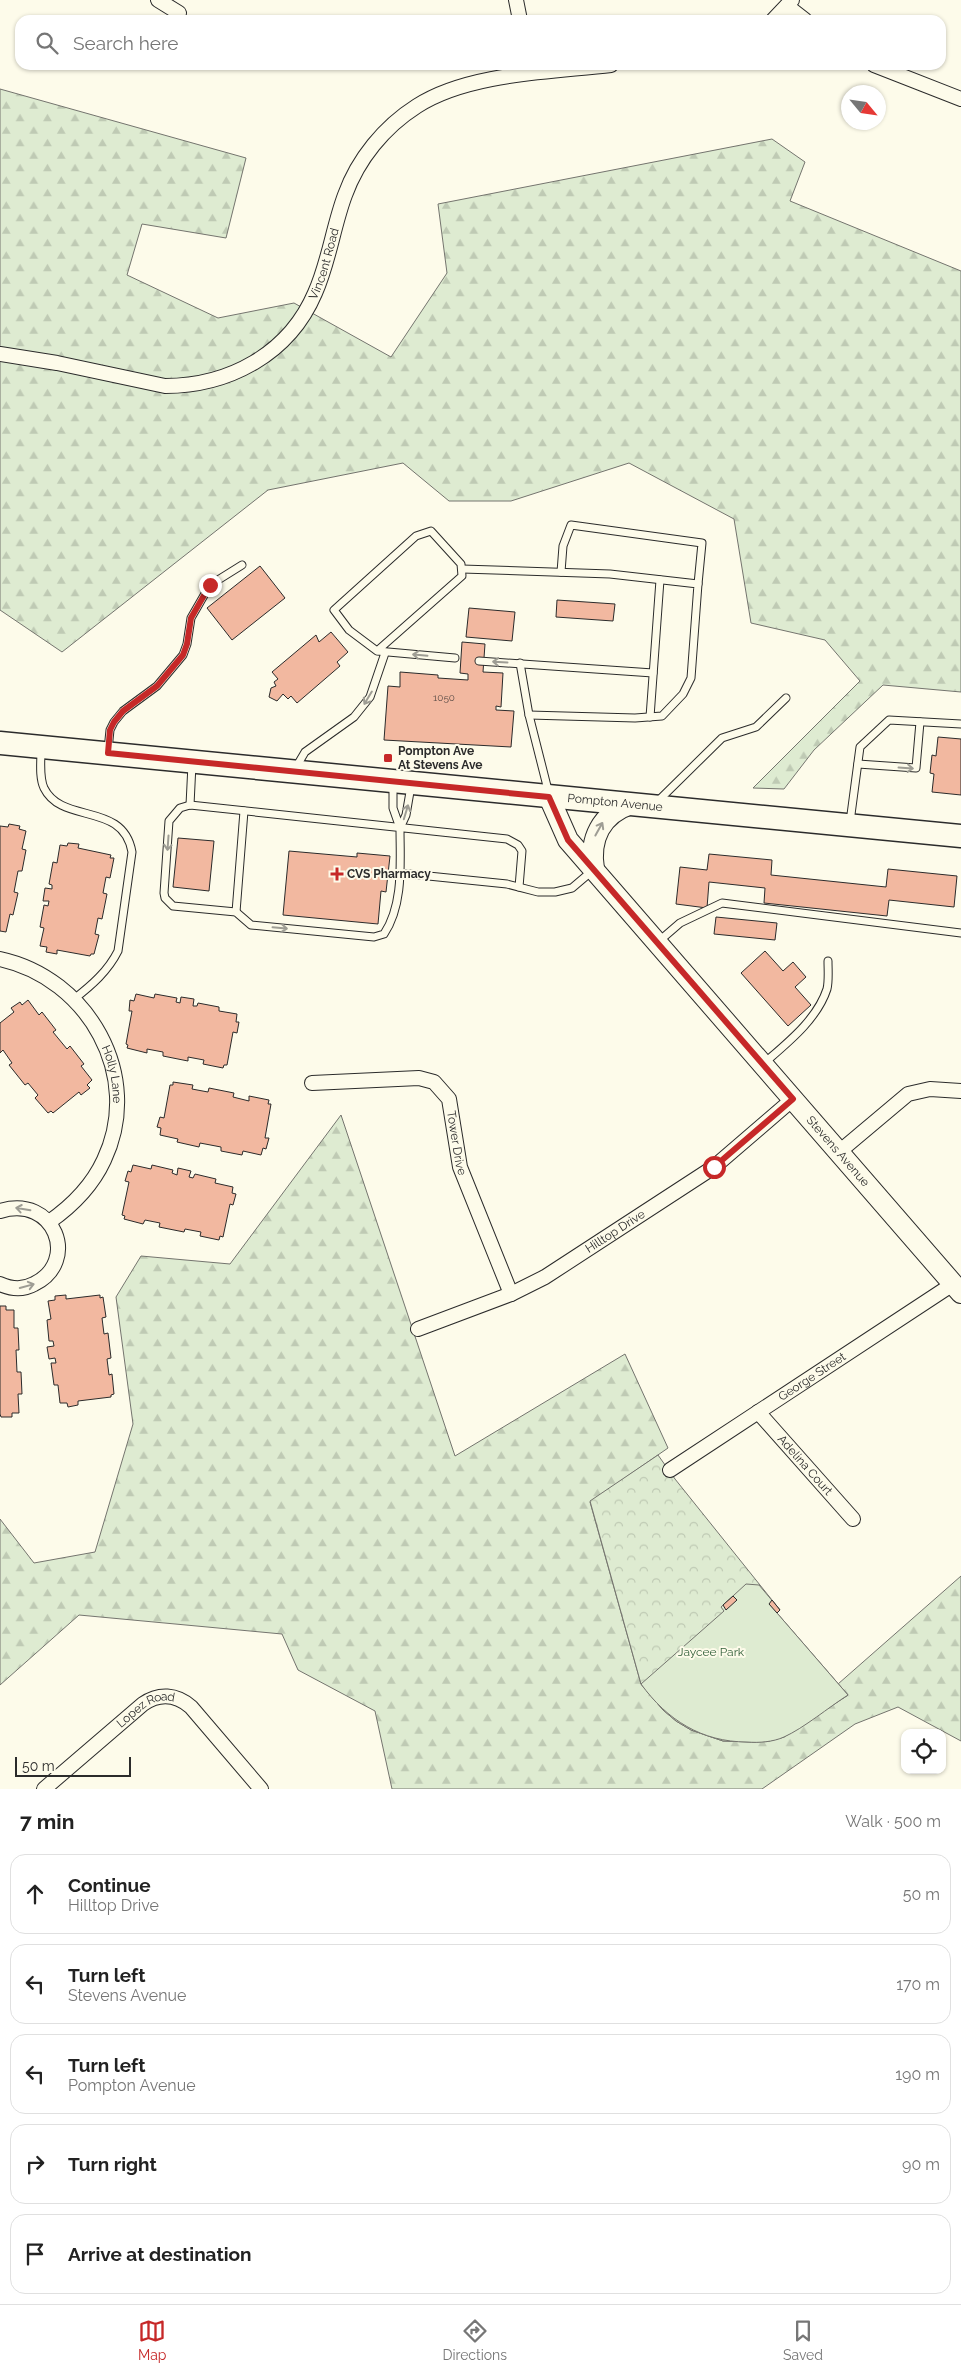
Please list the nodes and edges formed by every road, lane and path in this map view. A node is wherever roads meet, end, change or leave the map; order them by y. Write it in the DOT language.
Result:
graph roads {
  1 [pos="158,0"];
  2 [pos="516,0"];
  3 [pos="789,3"];
  4 [pos="180,13"];
  5 [pos="519,15"];
  6 [pos="778,15"];
  7 [pos="800,15"];
  8 [pos="530,70"];
  9 [pos="887,70"];
  10 [pos="961,99"];
  11 [pos="0,354"];
  12 [pos="242,565"];
  13 [pos="462,569"];
  14 [pos="561,572"];
  15 [pos="660,580"];
  16 [pos="698,584"];
  17 [pos="377,651"];
  18 [pos="385,653"];
  19 [pos="455,658"];
  20 [pos="479,661"];
  21 [pos="520,663"];
  22 [pos="653,673"];
  23 [pos="786,698"];
  24 [pos="529,715"];
  25 [pos="650,717"];
  26 [pos="920,722"];
  27 [pos="961,724"];
  28 [pos="0,743"];
  29 [pos="41,747"];
  30 [pos="108,753"];
  31 [pos="192,761"];
  32 [pos="858,764"];
  33 [pos="294,771"];
  34 [pos="402,782"];
  35 [pos="549,797"];
  36 [pos="630,804"];
  37 [pos="190,806"];
  38 [pos="653,806"];
  39 [pos="244,811"];
  40 [pos="849,825"];
  41 [pos="400,828"];
  42 [pos="961,836"];
  43 [pos="594,869"];
  44 [pos="400,873"];
  45 [pos="519,887"];
  46 [pos="236,912"];
  47 [pos="961,933"];
  48 [pos="658,942"];
  49 [pos="0,959"];
  50 [pos="828,961"];
  51 [pos="74,999"];
  52 [pos="762,1064"];
  53 [pos="312,1083"];
  54 [pos="961,1091"];
  55 [pos="793,1099"];
  56 [pos="839,1152"];
  57 [pos="0,1211"];
  58 [pos="49,1222"];
  59 [pos="0,1284"];
  60 [pos="957,1288"];
  61 [pos="511,1294"];
  62 [pos="418,1329"];
  63 [pos="758,1412"];
  64 [pos="670,1470"];
  65 [pos="853,1519"];
  66 [pos="44,1789"];
  67 [pos="261,1789"];
  1 -- 4 [label="street"];
  2 -- 5 [label="street"];
  3 -- 6 [label="street"];
  3 -- 7 [label="street"];
  8 -- 11 [label="street, Vincent Road"];
  9 -- 10 [label="street"];
  12 -- 30 [label="lane"];
  13 -- 14 [label="lane"];
  13 -- 17 [label="lane"];
  13 -- 17 [label="lane"];
  14 -- 15 [label="lane"];
  14 -- 16 [label="lane"];
  15 -- 16 [label="lane"];
  15 -- 22 [label="lane"];
  16 -- 25 [label="lane"];
  17 -- 18 [label="lane"];
  19 -- 18 [label="lane, one-way"];
  18 -- 33 [label="lane, one-way"];
  21 -- 20 [label="lane, one-way"];
  21 -- 22 [label="lane"];
  21 -- 24 [label="lane"];
  22 -- 25 [label="lane"];
  23 -- 38 [label="lane"];
  24 -- 25 [label="lane"];
  24 -- 35 [label="lane"];
  26 -- 27 [label="lane"];
  26 -- 32 [label="lane"];
  32 -- 26 [label="lane, one-way"];
  28 -- 29 [label="main road, Pompton Avenue"];
  29 -- 30 [label="main road, Pompton Avenue"];
  29 -- 51 [label="lane"];
  30 -- 31 [label="main road, Pompton Avenue"];
  31 -- 33 [label="main road, Pompton Avenue"];
  31 -- 37 [label="lane"];
  32 -- 40 [label="lane"];
  33 -- 34 [label="main road, Pompton Avenue"];
  34 -- 35 [label="main road, Pompton Avenue"];
  41 -- 34 [label="lane, one-way"];
  34 -- 41 [label="lane"];
  35 -- 36 [label="main road, Pompton Avenue"];
  35 -- 43 [label="main road, Stevens Avenue"];
  36 -- 38 [label="main road, Pompton Avenue"];
  43 -- 36 [label="main road, one-way"];
  37 -- 39 [label="lane"];
  37 -- 46 [label="lane, one-way"];
  38 -- 40 [label="main road, Pompton Avenue"];
  39 -- 41 [label="lane"];
  39 -- 46 [label="lane"];
  40 -- 42 [label="main road, Pompton Avenue"];
  41 -- 44 [label="lane"];
  41 -- 45 [label="lane"];
  43 -- 45 [label="lane"];
  43 -- 48 [label="main road, Stevens Avenue"];
  44 -- 45 [label="lane"];
  46 -- 44 [label="lane, one-way"];
  47 -- 48 [label="lane"];
  48 -- 52 [label="main road, Stevens Avenue"];
  49 -- 51 [label="street, Holly Lane"];
  50 -- 52 [label="lane"];
  51 -- 58 [label="street, Holly Lane"];
  52 -- 55 [label="main road, Stevens Avenue"];
  53 -- 61 [label="street, Tower Drive"];
  54 -- 56 [label="street"];
  55 -- 56 [label="main road, Stevens Avenue"];
  55 -- 61 [label="street, Hilltop Drive"];
  56 -- 60 [label="main road, Stevens Avenue"];
  58 -- 57 [label="street, one-way"];
  59 -- 58 [label="street, one-way"];
  60 -- 63 [label="street, George Street"];
  61 -- 62 [label="street, Hilltop Drive"];
  63 -- 64 [label="street, George Street"];
  63 -- 65 [label="street, Adelina Court"];
  66 -- 67 [label="street, Lopez Road"];
}
